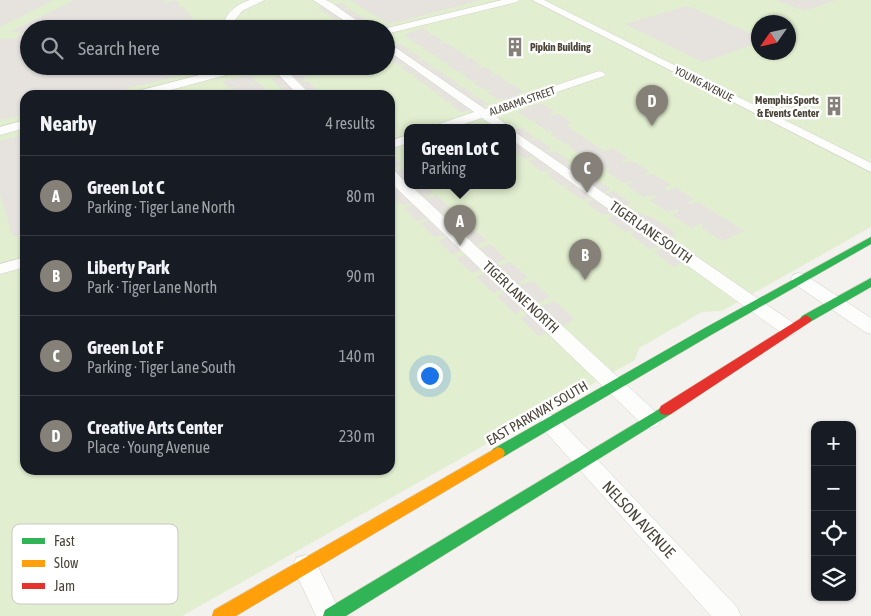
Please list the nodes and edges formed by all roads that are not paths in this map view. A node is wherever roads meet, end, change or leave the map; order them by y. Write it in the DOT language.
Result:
graph roads {
  1 [pos="260,0"];
  2 [pos="318,0"];
  3 [pos="514,0"];
  4 [pos="537,0"];
  5 [pos="230,20"];
  6 [pos="351,20"];
  7 [pos="395,29"];
  8 [pos="395,50"];
  9 [pos="600,74"];
  10 [pos="214,75"];
  11 [pos="285,75"];
  12 [pos="157,90"];
  13 [pos="301,90"];
  14 [pos="484,114"];
  15 [pos="452,124"];
  16 [pos="499,124"];
  17 [pos="20,125"];
  18 [pos="0,131"];
  19 [pos="516,137"];
  20 [pos="871,168"];
  21 [pos="406,189"];
  22 [pos="871,240"];
  23 [pos="20,263"];
  24 [pos="0,269"];
  25 [pos="798,279"];
  26 [pos="871,282"];
  27 [pos="835,303"];
  28 [pos="755,305"];
  29 [pos="871,327"];
  30 [pos="789,329"];
  31 [pos="614,385"];
  32 [pos="651,420"];
  33 [pos="550,423"];
  34 [pos="585,461"];
  35 [pos="304,567"];
  36 [pos="220,616"];
  37 [pos="330,616"];
  38 [pos="728,616"];
  1 -- 5 [label="street"];
  2 -- 6 [label="street"];
  3 -- 7 [label="street"];
  4 -- 20 [label="street, YOUNG AVENUE"];
  8 -- 14 [label="street"];
  9 -- 14 [label="street, ALABAMA STREET"];
  10 -- 12 [label="street"];
  11 -- 13 [label="street"];
  14 -- 15 [label="street, ALABAMA STREET"];
  14 -- 16 [label="street"];
  17 -- 18 [label="street"];
  19 -- 28 [label="street, TIGER LANE SOUTH"];
  21 -- 31 [label="street, TIGER LANE NORTH"];
  22 -- 25 [label="main road, EAST PARKWAY SOUTH"];
  23 -- 24 [label="street"];
  25 -- 27 [label="street"];
  25 -- 28 [label="main road, EAST PARKWAY SOUTH"];
  26 -- 27 [label="main road"];
  27 -- 29 [label="street"];
  27 -- 30 [label="main road"];
  28 -- 30 [label="street, TIGER LANE SOUTH"];
  28 -- 31 [label="main road, EAST PARKWAY SOUTH"];
  30 -- 32 [label="main road"];
  31 -- 32 [label="street, TIGER LANE NORTH"];
  31 -- 33 [label="main road, EAST PARKWAY SOUTH"];
  32 -- 34 [label="main road"];
  33 -- 34 [label="street, NELSON AVENUE"];
  33 -- 35 [label="main road, EAST PARKWAY SOUTH"];
  34 -- 37 [label="main road"];
  34 -- 38 [label="street, NELSON AVENUE"];
  35 -- 36 [label="main road, EAST PARKWAY SOUTH"];
  35 -- 37 [label="street"];
}
